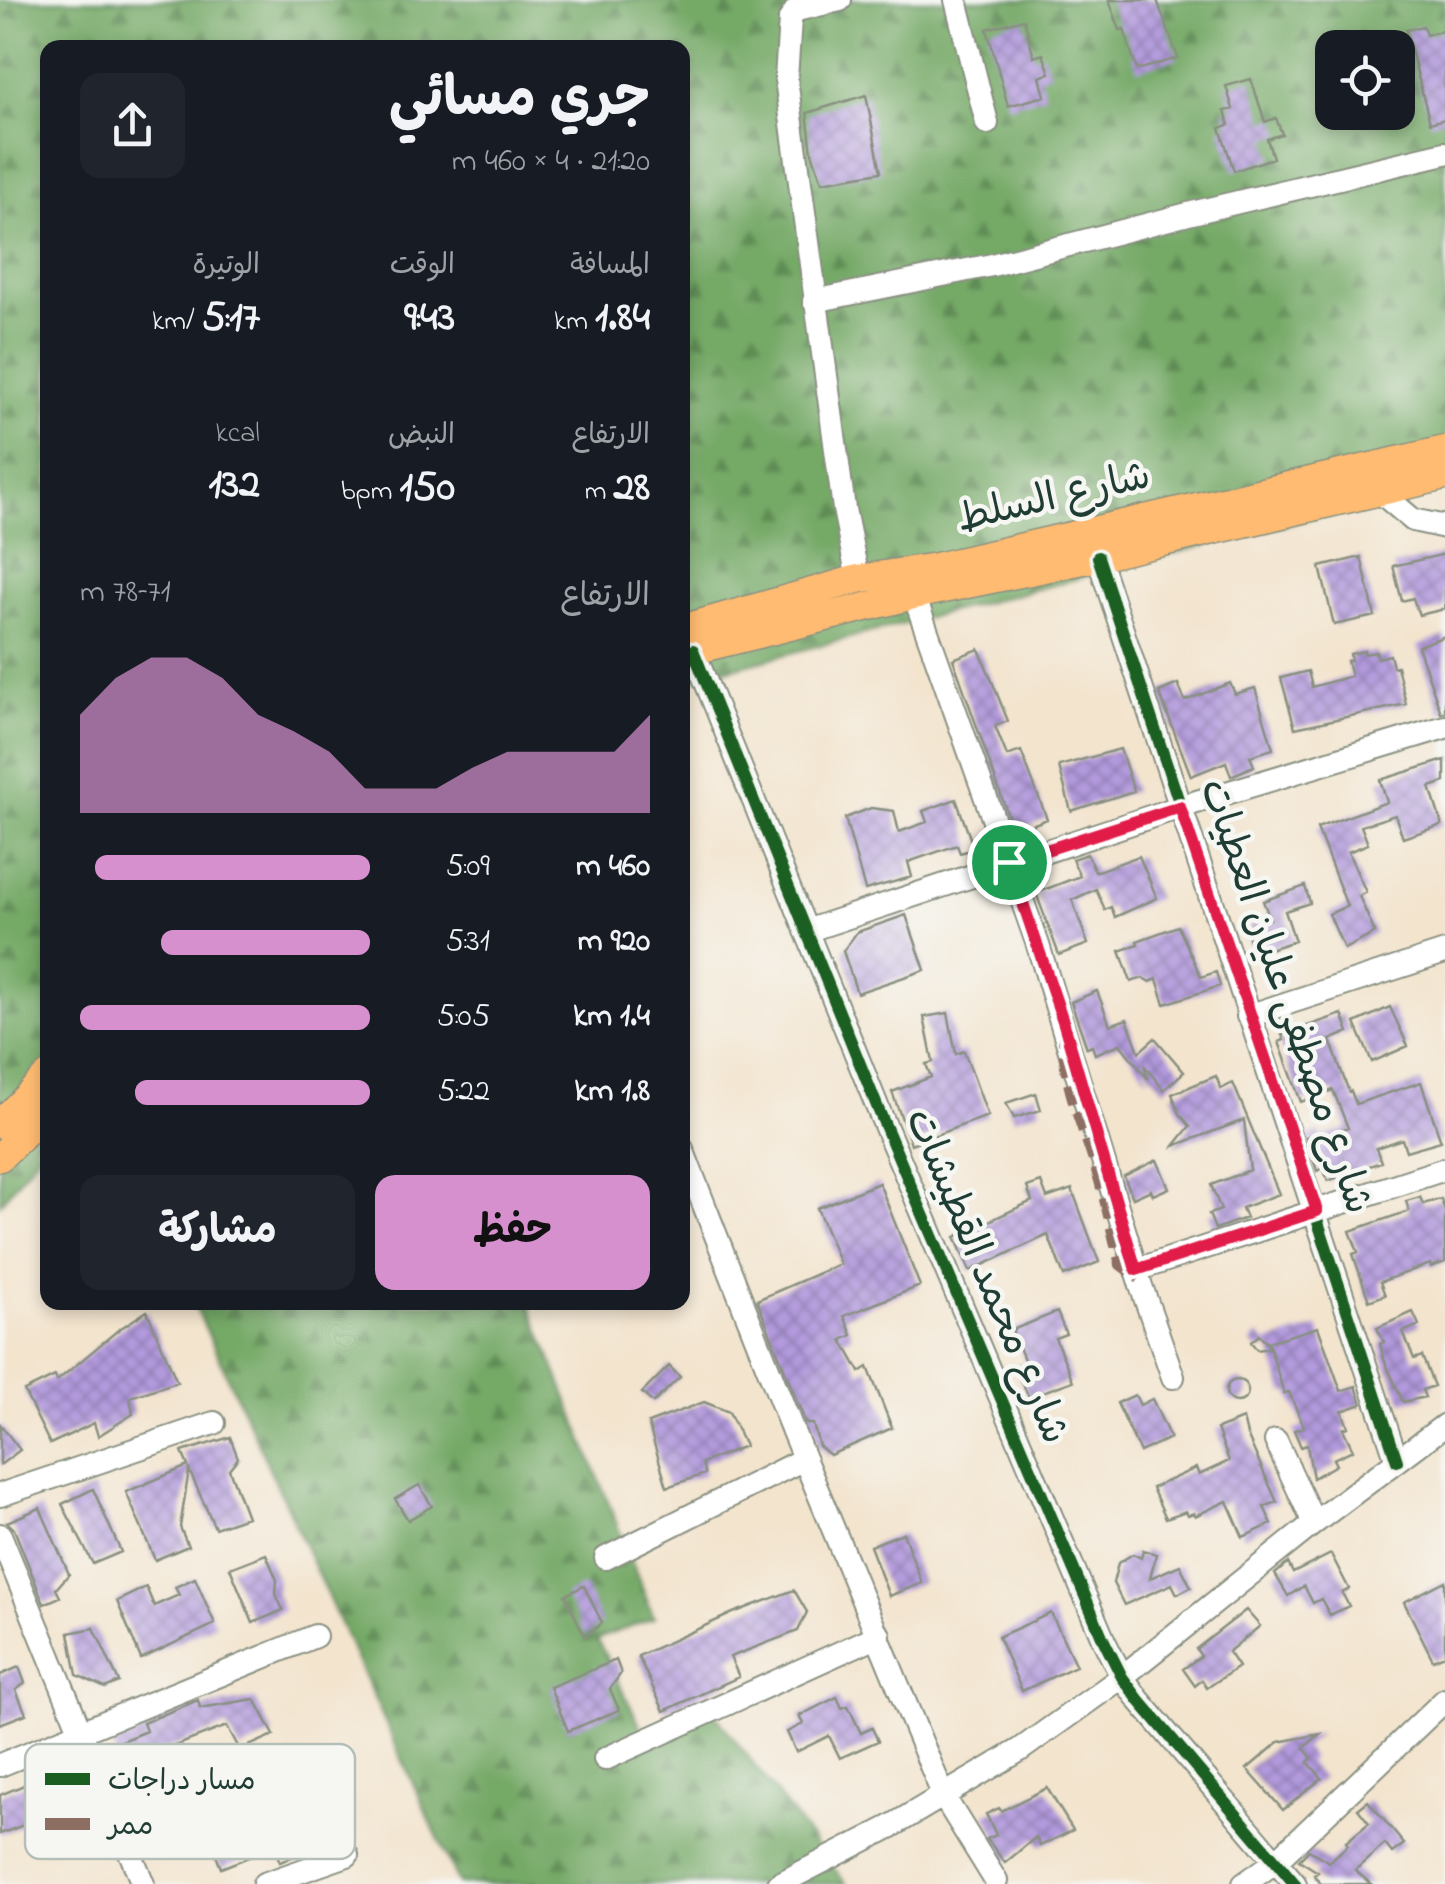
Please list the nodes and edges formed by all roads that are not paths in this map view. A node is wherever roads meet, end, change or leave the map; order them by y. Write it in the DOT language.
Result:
graph roads {
  1 [pos="840,0"];
  2 [pos="956,0"];
  3 [pos="795,5"];
  4 [pos="987,124"];
  5 [pos="1445,153"];
  6 [pos="814,301"];
  7 [pos="1445,450"];
  8 [pos="1445,476"];
  9 [pos="1379,491"];
  10 [pos="1445,527"];
  11 [pos="1098,557"];
  12 [pos="858,579"];
  13 [pos="914,595"];
  14 [pos="690,642"];
  15 [pos="690,643"];
  16 [pos="690,654"];
  17 [pos="1445,727"];
  18 [pos="1180,807"];
  19 [pos="1009,862"];
  20 [pos="806,931"];
  21 [pos="1445,952"];
  22 [pos="1248,1016"];
  23 [pos="40,1084"];
  24 [pos="40,1118"];
  25 [pos="0,1124"];
  26 [pos="0,1157"];
  27 [pos="1445,1168"];
  28 [pos="690,1169"];
  29 [pos="1317,1211"];
  30 [pos="1136,1270"];
  31 [pos="1173,1376"];
  32 [pos="214,1423"];
  33 [pos="1445,1425"];
  34 [pos="1276,1440"];
  35 [pos="804,1459"];
  36 [pos="1397,1462"];
  37 [pos="0,1495"];
  38 [pos="1314,1523"];
  39 [pos="0,1535"];
  40 [pos="606,1558"];
  41 [pos="879,1635"];
  42 [pos="315,1636"];
  43 [pos="1122,1676"];
  44 [pos="1445,1700"];
  45 [pos="79,1732"];
  46 [pos="49,1744"];
  47 [pos="84,1744"];
  48 [pos="25,1754"];
  49 [pos="604,1759"];
  50 [pos="0,1764"];
  51 [pos="944,1797"];
  52 [pos="132,1859"];
  53 [pos="336,1859"];
  54 [pos="1275,1862"];
  55 [pos="996,1882"];
  56 [pos="143,1884"];
  57 [pos="264,1884"];
  58 [pos="779,1884"];
  59 [pos="1244,1884"];
  60 [pos="1295,1884"];
  1 -- 3 [label="street"];
  2 -- 4 [label="street"];
  3 -- 6 [label="street"];
  5 -- 6 [label="street"];
  6 -- 12 [label="street"];
  7 -- 12 [label="main road, شارع السلط"];
  8 -- 9 [label="main road, شارع السلط"];
  9 -- 10 [label="street"];
  9 -- 11 [label="main road, شارع السلط"];
  11 -- 13 [label="main road, شارع السلط"];
  11 -- 18 [label="street, شارع مصطفى عليان العطيات"];
  12 -- 14 [label="main road, شارع السلط"];
  13 -- 15 [label="main road, شارع السلط"];
  13 -- 19 [label="street"];
  16 -- 20 [label="street, شارع محمد القطيشات"];
  17 -- 18 [label="street"];
  18 -- 19 [label="street"];
  18 -- 22 [label="street, شارع مصطفى عليان العطيات"];
  19 -- 20 [label="street"];
  19 -- 30 [label="street"];
  20 -- 43 [label="street, شارع محمد القطيشات"];
  21 -- 22 [label="street"];
  22 -- 29 [label="street, شارع مصطفى عليان العطيات"];
  23 -- 25 [label="main road"];
  24 -- 26 [label="main road"];
  27 -- 29 [label="street"];
  28 -- 35 [label="street"];
  29 -- 30 [label="street"];
  29 -- 36 [label="street, شارع مصطفى عليان العطيات"];
  30 -- 31 [label="street"];
  32 -- 37 [label="street"];
  33 -- 36 [label="street"];
  34 -- 38 [label="street"];
  35 -- 40 [label="street"];
  35 -- 41 [label="street"];
  36 -- 38 [label="street"];
  38 -- 43 [label="street"];
  39 -- 45 [label="street"];
  41 -- 49 [label="street"];
  41 -- 51 [label="street"];
  42 -- 45 [label="street"];
  43 -- 51 [label="street"];
  43 -- 54 [label="street, شارع محمد القطيشات"];
  44 -- 54 [label="street"];
  45 -- 46 [label="street"];
  45 -- 47 [label="street"];
  48 -- 50 [label="street"];
  51 -- 55 [label="street"];
  51 -- 58 [label="street"];
  52 -- 56 [label="street"];
  53 -- 57 [label="street"];
  54 -- 59 [label="street"];
  54 -- 60 [label="street, شارع محمد القطيشات"];
}
